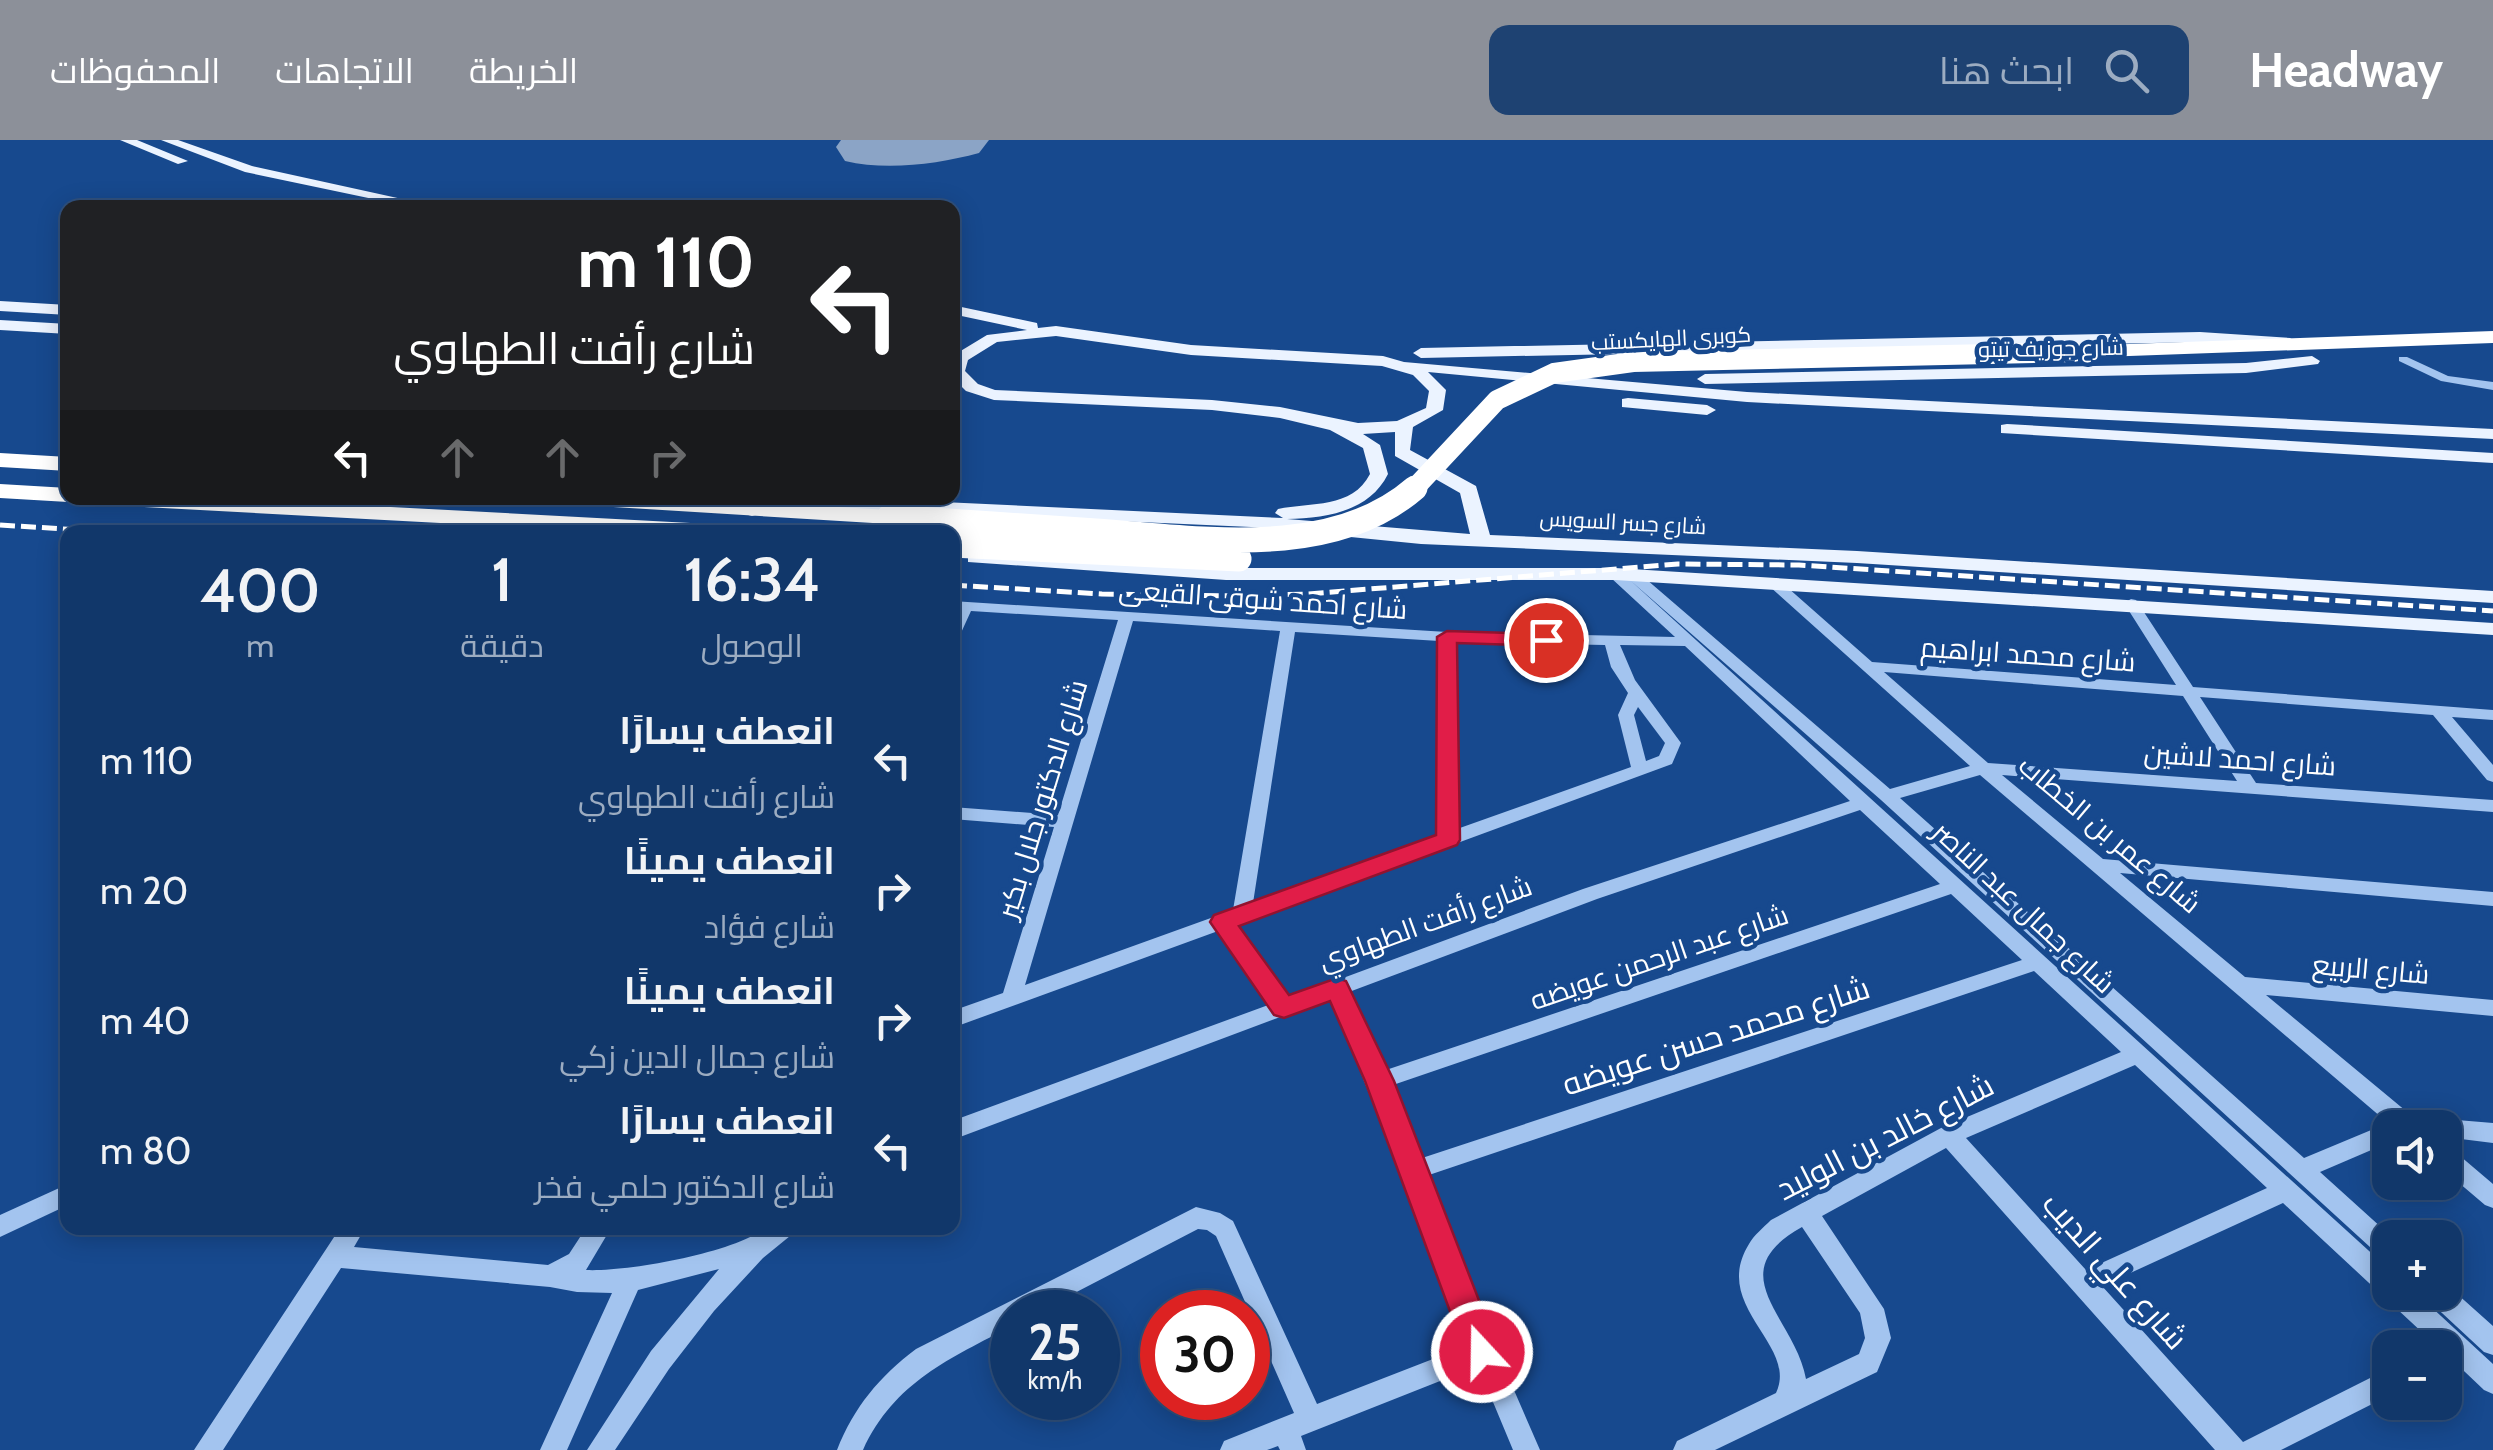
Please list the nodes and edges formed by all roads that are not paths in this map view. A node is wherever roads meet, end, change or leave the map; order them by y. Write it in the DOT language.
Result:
graph roads {
  1 [pos="126,140"];
  2 [pos="167,140"];
  3 [pos="342,200"];
  4 [pos="400,200"];
  5 [pos="0,306"];
  6 [pos="60,310"];
  7 [pos="960,310"];
  8 [pos="0,325"];
  9 [pos="960,327"];
  10 [pos="60,329"];
  11 [pos="1046,330"];
  12 [pos="2493,337"];
  13 [pos="982,342"];
  14 [pos="2290,343"];
  15 [pos="1650,349"];
  16 [pos="960,353"];
  17 [pos="2493,356"];
  18 [pos="2402,359"];
  19 [pos="1355,360"];
  20 [pos="2312,361"];
  21 [pos="1396,364"];
  22 [pos="1944,375"];
  23 [pos="960,377"];
  24 [pos="2493,386"];
  25 [pos="960,388"];
  26 [pos="982,392"];
  27 [pos="1439,392"];
  28 [pos="1967,410"];
  29 [pos="1405,424"];
  30 [pos="1332,425"];
  31 [pos="2493,434"];
  32 [pos="2493,458"];
  33 [pos="0,460"];
  34 [pos="60,464"];
  35 [pos="0,491"];
  36 [pos="60,495"];
  37 [pos="235,505"];
  38 [pos="727,505"];
  39 [pos="768,505"];
  40 [pos="906,505"];
  41 [pos="752,510"];
  42 [pos="1147,515"];
  43 [pos="1200,518"];
  44 [pos="600,525"];
  45 [pos="1311,527"];
  46 [pos="1482,540"];
  47 [pos="960,546"];
  48 [pos="960,557"];
  49 [pos="1226,574"];
  50 [pos="1320,574"];
  51 [pos="1625,575"];
  52 [pos="1774,583"];
  53 [pos="2493,597"];
  54 [pos="2131,604"];
  55 [pos="960,605"];
  56 [pos="1126,616"];
  57 [pos="1288,626"];
  58 [pos="2493,629"];
  59 [pos="1447,637"];
  60 [pos="1612,642"];
  61 [pos="1690,642"];
  62 [pos="1865,666"];
  63 [pos="2188,691"];
  64 [pos="1636,692"];
  65 [pos="2438,710"];
  66 [pos="2493,715"];
  67 [pos="1983,768"];
  68 [pos="1640,770"];
  69 [pos="2493,776"];
  70 [pos="2249,786"];
  71 [pos="1887,796"];
  72 [pos="1865,802"];
  73 [pos="2493,806"];
  74 [pos="960,814"];
  75 [pos="1064,822"];
  76 [pos="1448,840"];
  77 [pos="2102,865"];
  78 [pos="1956,885"];
  79 [pos="2493,899"];
  80 [pos="1232,918"];
  81 [pos="2039,962"];
  82 [pos="2244,985"];
  83 [pos="1337,988"];
  84 [pos="1012,999"];
  85 [pos="1284,1008"];
  86 [pos="2493,1008"];
  87 [pos="960,1017"];
  88 [pos="2138,1054"];
  89 [pos="1380,1081"];
  90 [pos="2382,1110"];
  91 [pos="960,1128"];
  92 [pos="2462,1130"];
  93 [pos="2493,1133"];
  94 [pos="1949,1135"];
  95 [pos="2372,1142"];
  96 [pos="1413,1171"];
  97 [pos="2462,1172"];
  98 [pos="2294,1180"];
  99 [pos="60,1198"];
  100 [pos="2493,1198"];
  101 [pos="1806,1213"];
  102 [pos="0,1226"];
  103 [pos="348,1235"];
  104 [pos="595,1235"];
  105 [pos="773,1235"];
  106 [pos="2372,1237"];
  107 [pos="755,1248"];
  108 [pos="335,1256"];
  109 [pos="2372,1266"];
  110 [pos="550,1276"];
  111 [pos="630,1282"];
  112 [pos="2082,1283"];
  113 [pos="2414,1310"];
  114 [pos="2457,1310"];
  115 [pos="2432,1330"];
  116 [pos="2493,1343"];
  117 [pos="1482,1352"];
  118 [pos="2462,1358"];
  119 [pos="2493,1381"];
  120 [pos="2372,1390"];
  121 [pos="1785,1402"];
  122 [pos="1296,1432"];
  123 [pos="207,1450"];
  124 [pos="553,1450"];
  125 [pos="600,1450"];
  126 [pos="850,1450"];
  127 [pos="1234,1450"];
  128 [pos="1527,1450"];
  129 [pos="1686,1450"];
  130 [pos="2233,1450"];
  131 [pos="2253,1450"];
  1 -- 3 [label="main road"];
  2 -- 4 [label="main road"];
  5 -- 6 [label="main road"];
  7 -- 11 [label="main road"];
  8 -- 10 [label="main road"];
  9 -- 13 [label="main road"];
  11 -- 13 [label="main road"];
  11 -- 19 [label="main road"];
  12 -- 14 [label="highway, شارع جوزيف تيتو"];
  13 -- 16 [label="main road"];
  14 -- 15 [label="main road, شارع جوزيف تيتو"];
  14 -- 41 [label="highway, كوبرى الهايكستب, bridge"];
  15 -- 19 [label="main road, شارع جوزيف تيتو"];
  15 -- 22 [label="main road, شارع جوزيف تيتو"];
  17 -- 18 [label="highway, شارع جوزيف تيتو"];
  18 -- 20 [label="highway, شارع جوزيف تيتو"];
  18 -- 24 [label="street"];
  19 -- 21 [label="main road"];
  20 -- 22 [label="main road, شارع جوزيف تيتو"];
  20 -- 47 [label="highway, كوبرى الهايكستب, bridge"];
  21 -- 27 [label="main road"];
  21 -- 28 [label="main road"];
  22 -- 28 [label="main road"];
  23 -- 26 [label="main road"];
  25 -- 26 [label="main road"];
  26 -- 30 [label="main road"];
  27 -- 29 [label="main road"];
  27 -- 32 [label="main road"];
  28 -- 31 [label="main road"];
  29 -- 30 [label="main road"];
  29 -- 46 [label="main road"];
  30 -- 42 [label="main road"];
  33 -- 34 [label="highway"];
  35 -- 36 [label="highway"];
  37 -- 44 [label="highway"];
  38 -- 41 [label="highway, كوبرى الهايكستب"];
  39 -- 41 [label="main road, شارع جسر السويس"];
  40 -- 42 [label="main road, شارع جسر السويس"];
  42 -- 43 [label="main road, شارع جسر السويس"];
  43 -- 45 [label="main road, شارع جسر السويس"];
  43 -- 49 [label="main road"];
  45 -- 46 [label="main road, شارع جسر السويس"];
  45 -- 50 [label="main road"];
  46 -- 53 [label="main road, شارع جسر السويس"];
  48 -- 49 [label="main road, شارع جسر السويس"];
  49 -- 50 [label="main road, شارع جسر السويس"];
  50 -- 51 [label="main road, شارع جسر السويس"];
  51 -- 52 [label="main road, شارع جسر السويس"];
  51 -- 61 [label="street, شارع جمال عبد الناصر"];
  51 -- 71 [label="street, شارع جمال عبد الناصر"];
  52 -- 54 [label="main road, شارع جسر السويس"];
  52 -- 62 [label="street, شارع عمر بن الخطاب"];
  54 -- 58 [label="main road, شارع جسر السويس"];
  54 -- 63 [label="street, شارع محمد ابراهيم"];
  55 -- 56 [label="street, شارع احمد شوقى القيعى"];
  56 -- 57 [label="street, شارع احمد شوقى القيعى"];
  56 -- 75 [label="street, شارع الدكتور جلال بكير"];
  57 -- 59 [label="street, شارع احمد شوقى القيعى"];
  57 -- 80 [label="street"];
  59 -- 60 [label="street, شارع احمد شوقى القيعى"];
  59 -- 76 [label="street"];
  60 -- 61 [label="street, شارع احمد شوقى القيعى"];
  60 -- 64 [label="street"];
  61 -- 72 [label="street, شارع جمال عبد الناصر"];
  62 -- 63 [label="street, شارع محمد ابراهيم"];
  62 -- 67 [label="street, شارع عمر بن الخطاب"];
  63 -- 65 [label="street, شارع محمد ابراهيم"];
  63 -- 70 [label="street, شارع محمد ابراهيم"];
  64 -- 68 [label="street"];
  64 -- 68 [label="street"];
  65 -- 66 [label="street, شارع محمد ابراهيم"];
  65 -- 69 [label="street"];
  67 -- 70 [label="street, شارع احمد لاشين"];
  67 -- 71 [label="street"];
  67 -- 77 [label="street, شارع عمر بن الخطاب"];
  68 -- 76 [label="street"];
  70 -- 73 [label="street, شارع احمد لاشين"];
  71 -- 98 [label="street, شارع جمال عبد الناصر"];
  72 -- 78 [label="street, شارع جمال عبد الناصر"];
  72 -- 83 [label="street, شارع رأفت الطهاوي"];
  74 -- 75 [label="street"];
  75 -- 84 [label="street, شارع الدكتور جلال بكير"];
  76 -- 80 [label="street"];
  77 -- 79 [label="street"];
  77 -- 82 [label="street, شارع عمر بن الخطاب"];
  78 -- 81 [label="street, شارع جمال عبد الناصر"];
  78 -- 89 [label="street, شارع عبد الرحمن عويضه"];
  80 -- 84 [label="street"];
  80 -- 85 [label="street"];
  81 -- 88 [label="street, شارع جمال عبد الناصر"];
  81 -- 96 [label="street, شارع محمد حسن عويضه"];
  82 -- 86 [label="street, شارع الربيع"];
  82 -- 90 [label="street, شارع عمر بن الخطاب"];
  83 -- 85 [label="street, شارع رأفت الطهاوي"];
  83 -- 89 [label="street"];
  84 -- 87 [label="street"];
  85 -- 91 [label="street, شارع رأفت الطهاوي"];
  88 -- 94 [label="street, شارع خالد بن الوليد"];
  88 -- 98 [label="street, شارع جمال عبد الناصر"];
  89 -- 96 [label="street"];
  92 -- 93 [label="street"];
  94 -- 101 [label="street, شارع خالد بن الوليد"];
  94 -- 112 [label="street, شارع علي الديب"];
  95 -- 98 [label="street"];
  96 -- 117 [label="street"];
  97 -- 100 [label="street"];
  98 -- 106 [label="street, شارع جمال عبد الناصر"];
  98 -- 109 [label="street, شارع جمال عبد الناصر"];
  98 -- 112 [label="street"];
  99 -- 102 [label="street"];
  101 -- 121 [label="street, شارع خالد بن الوليد"];
  101 -- 121 [label="street"];
  103 -- 108 [label="street"];
  104 -- 110 [label="street"];
  105 -- 107 [label="street"];
  107 -- 111 [label="street"];
  107 -- 125 [label="street"];
  108 -- 110 [label="street"];
  108 -- 123 [label="street"];
  110 -- 111 [label="street"];
  111 -- 124 [label="street"];
  112 -- 130 [label="street, شارع علي الديب"];
  113 -- 115 [label="street"];
  114 -- 116 [label="street"];
  117 -- 122 [label="street"];
  117 -- 128 [label="street"];
  118 -- 119 [label="street"];
  120 -- 131 [label="street"];
  121 -- 129 [label="street"];
  122 -- 126 [label="street"];
  122 -- 127 [label="street"];
}
